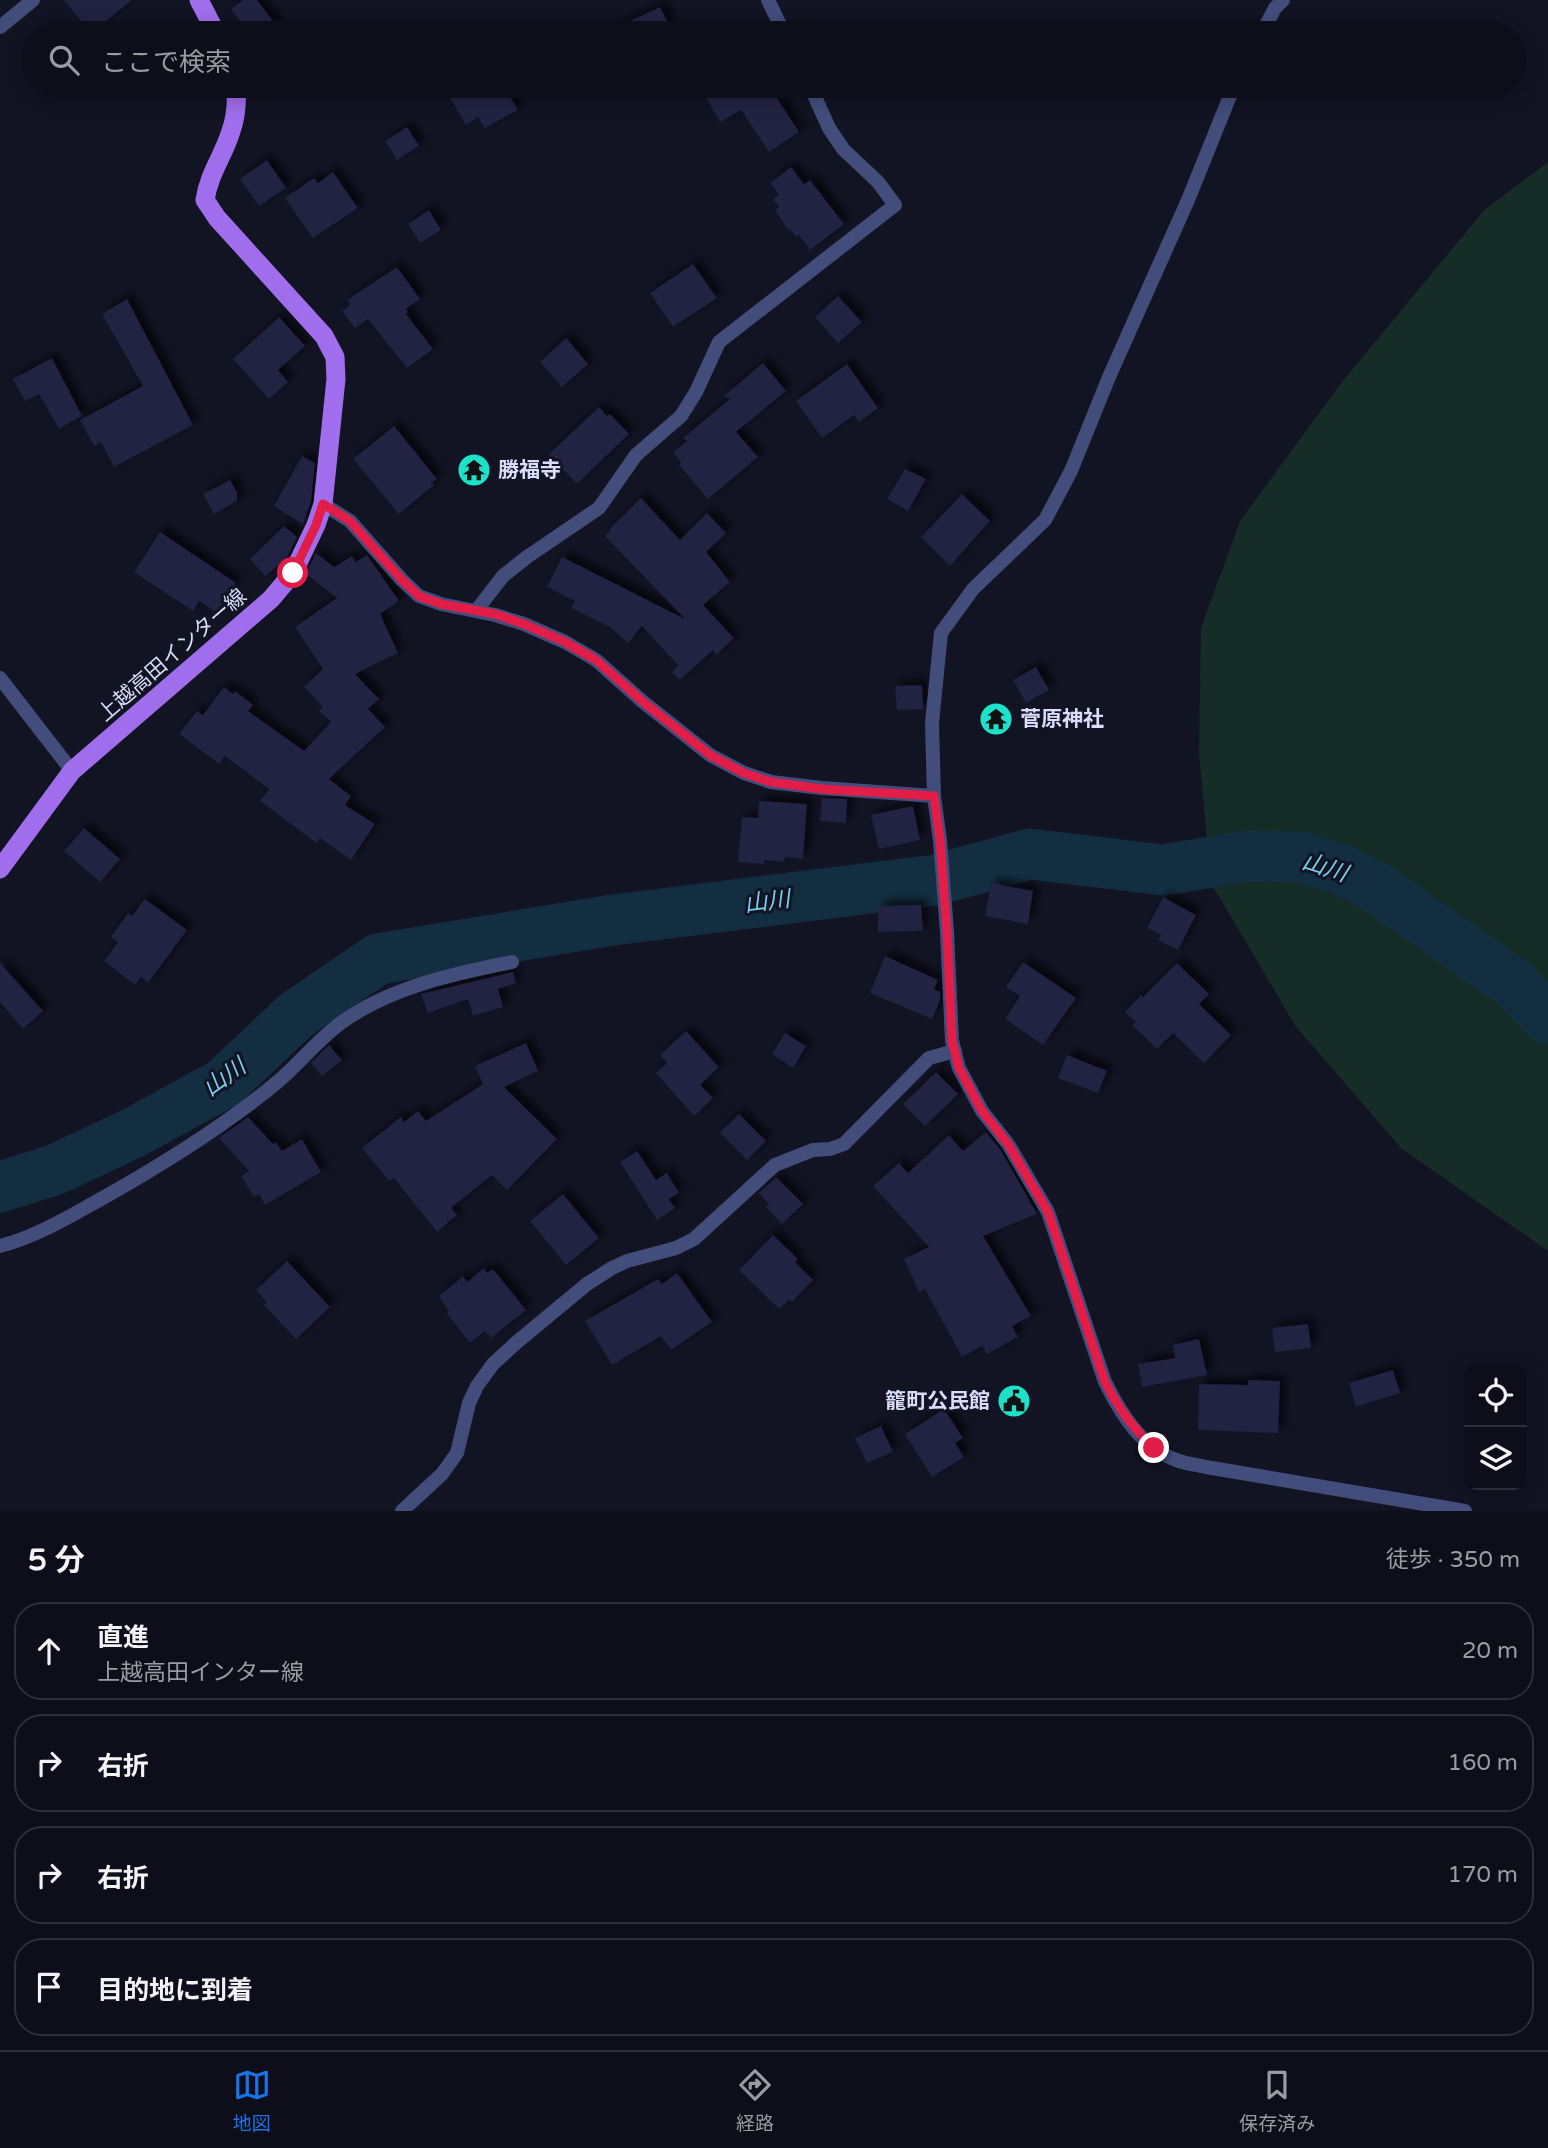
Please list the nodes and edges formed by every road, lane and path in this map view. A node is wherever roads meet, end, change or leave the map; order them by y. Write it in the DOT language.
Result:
graph roads {
  1 [pos="33,0"];
  2 [pos="200,0"];
  3 [pos="768,0"];
  4 [pos="1283,0"];
  5 [pos="210,21"];
  6 [pos="778,21"];
  7 [pos="1268,21"];
  8 [pos="0,27"];
  9 [pos="237,98"];
  10 [pos="815,98"];
  11 [pos="1229,98"];
  12 [pos="323,504"];
  13 [pos="476,611"];
  14 [pos="0,678"];
  15 [pos="72,771"];
  16 [pos="934,796"];
  17 [pos="0,869"];
  18 [pos="512,961"];
  19 [pos="955,1051"];
  20 [pos="0,1246"];
  21 [pos="402,1511"];
  22 [pos="1465,1511"];
  1 -- 8 [label="street"];
  2 -- 5 [label="main road"];
  3 -- 6 [label="street"];
  4 -- 7 [label="street"];
  9 -- 12 [label="main road, 上越高田インター線"];
  10 -- 13 [label="street"];
  11 -- 16 [label="street"];
  12 -- 13 [label="street"];
  12 -- 15 [label="main road, 上越高田インター線"];
  13 -- 16 [label="street"];
  14 -- 15 [label="street"];
  15 -- 17 [label="main road, 上越高田インター線"];
  16 -- 19 [label="street"];
  18 -- 20 [label="street"];
  19 -- 21 [label="street"];
  19 -- 22 [label="street"];
}
